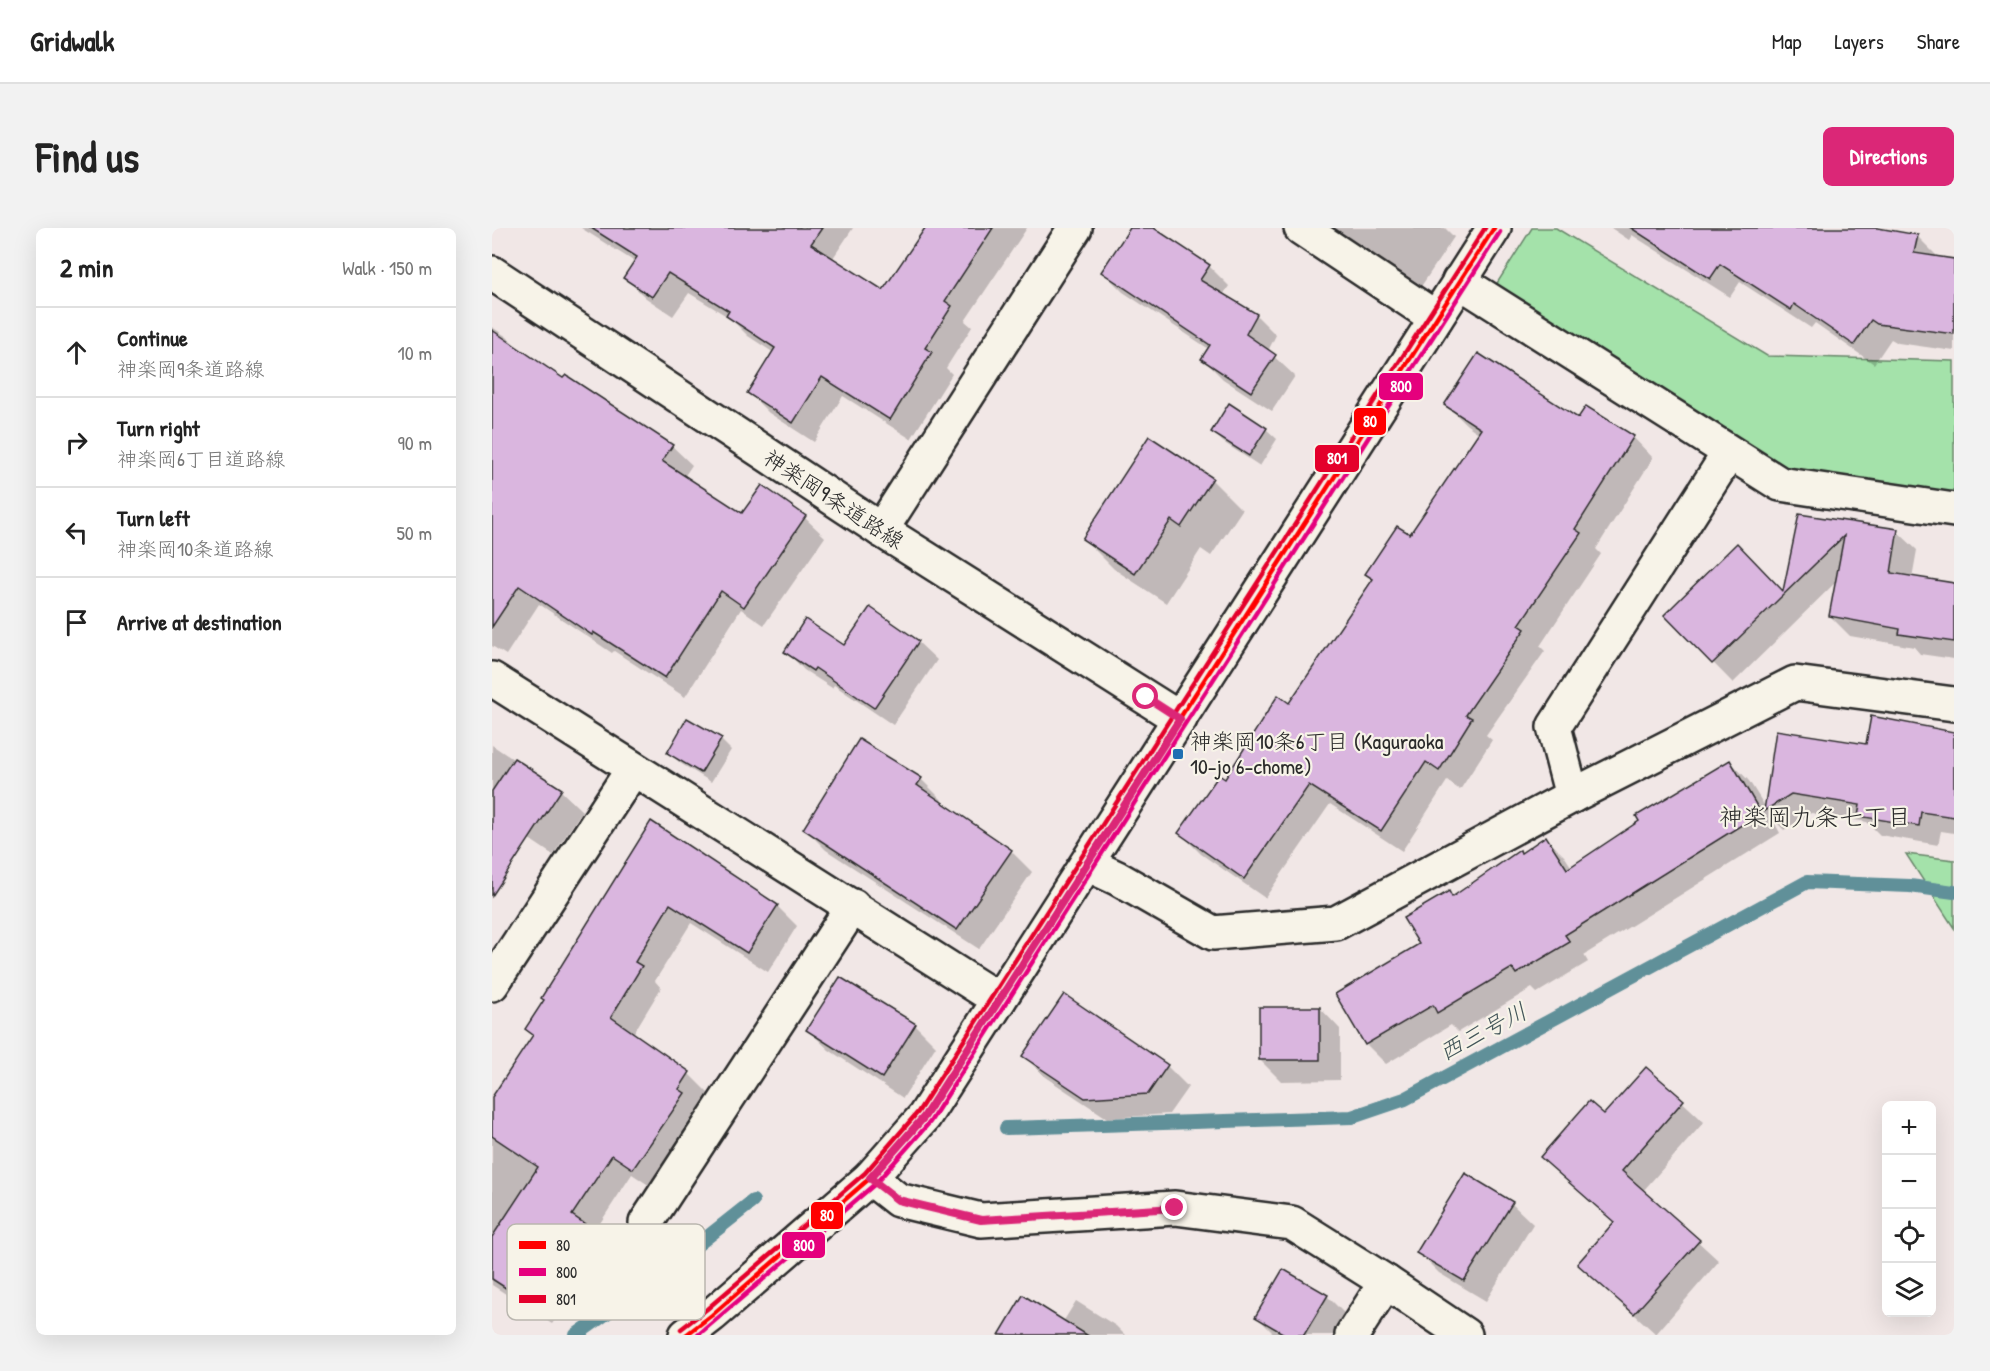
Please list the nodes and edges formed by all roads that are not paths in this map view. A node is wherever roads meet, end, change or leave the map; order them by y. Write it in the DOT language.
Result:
graph roads {
  1 [pos="1075,228"];
  2 [pos="1300,228"];
  3 [pos="1494,228"];
  4 [pos="492,273"];
  5 [pos="1459,281"];
  6 [pos="1436,318"];
  7 [pos="1729,453"];
  8 [pos="1954,510"];
  9 [pos="881,531"];
  10 [pos="492,679"];
  11 [pos="1954,704"];
  12 [pos="1180,719"];
  13 [pos="633,769"];
  14 [pos="1572,796"];
  15 [pos="1087,864"];
  16 [pos="853,906"];
  17 [pos="492,984"];
  18 [pos="999,1000"];
  19 [pos="870,1178"];
  20 [pos="646,1223"];
  21 [pos="1386,1282"];
  22 [pos="717,1325"];
  23 [pos="686,1335"];
  24 [pos="1352,1335"];
  25 [pos="1465,1335"];
  1 -- 9 [label="street"];
  2 -- 6 [label="street"];
  3 -- 5 [label="street"];
  4 -- 9 [label="street, 神楽岡9条道路線"];
  5 -- 6 [label="street"];
  5 -- 7 [label="street"];
  6 -- 12 [label="street"];
  7 -- 8 [label="street"];
  7 -- 14 [label="street"];
  9 -- 12 [label="street, 神楽岡9条道路線"];
  10 -- 13 [label="street"];
  11 -- 14 [label="street"];
  12 -- 15 [label="street"];
  13 -- 16 [label="street"];
  13 -- 17 [label="street"];
  14 -- 15 [label="street"];
  15 -- 18 [label="street"];
  16 -- 18 [label="street"];
  16 -- 20 [label="street"];
  18 -- 19 [label="street"];
  19 -- 21 [label="street"];
  19 -- 22 [label="street"];
  21 -- 24 [label="street"];
  21 -- 25 [label="street"];
  22 -- 23 [label="street"];
}
